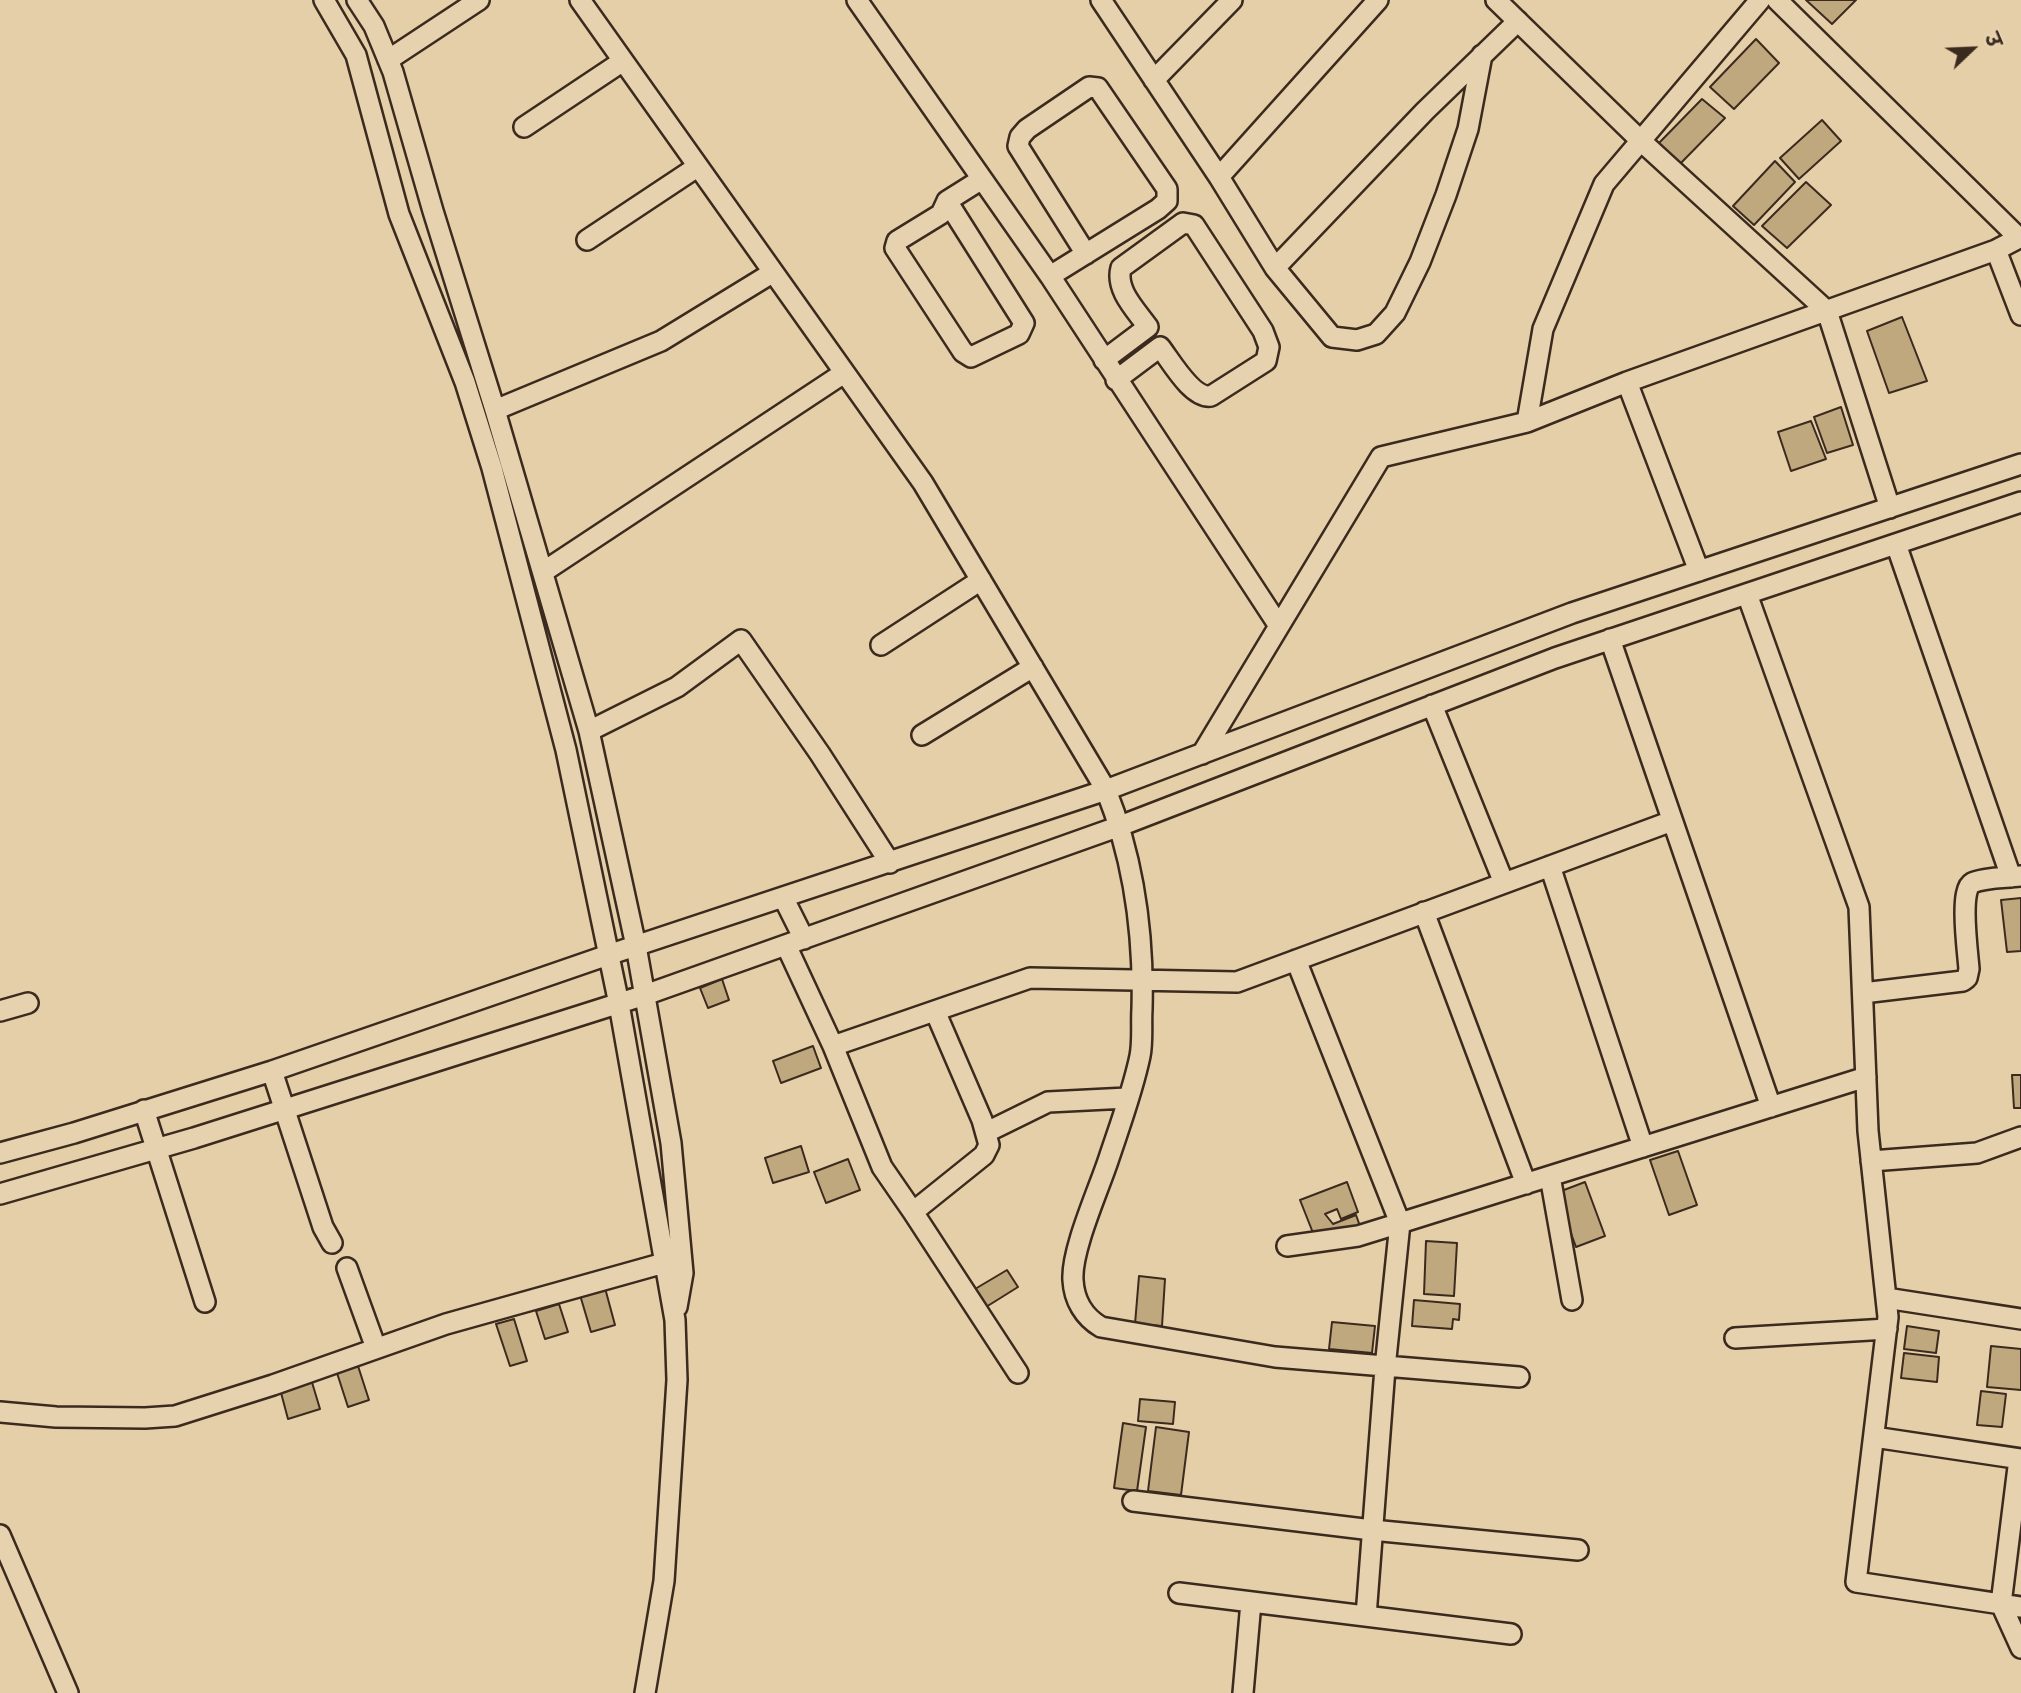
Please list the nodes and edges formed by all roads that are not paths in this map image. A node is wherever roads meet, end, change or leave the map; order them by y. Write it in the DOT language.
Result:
graph roads {
  1 [pos="324,0"];
  2 [pos="357,0"];
  3 [pos="479,0"];
  4 [pos="579,0"];
  5 [pos="857,0"];
  6 [pos="1101,0"];
  7 [pos="1232,0"];
  8 [pos="1378,0"];
  9 [pos="1496,0"];
  10 [pos="1760,0"];
  11 [pos="1777,0"];
  12 [pos="1518,21"];
  13 [pos="1482,55"];
  14 [pos="388,60"];
  15 [pos="623,61"];
  16 [pos="1154,80"];
  17 [pos="524,127"];
  18 [pos="1641,141"];
  19 [pos="697,167"];
  20 [pos="1219,177"];
  21 [pos="982,179"];
  22 [pos="947,201"];
  23 [pos="587,240"];
  24 [pos="1996,250"];
  25 [pos="1086,254"];
  26 [pos="1275,268"];
  27 [pos="772,273"];
  28 [pos="1050,276"];
  29 [pos="1827,311"];
  30 [pos="2021,315"];
  31 [pos="1147,327"];
  32 [pos="1160,346"];
  33 [pos="1104,360"];
  34 [pos="844,373"];
  35 [pos="1116,380"];
  36 [pos="1627,382"];
  37 [pos="495,410"];
  38 [pos="1527,422"];
  39 [pos="2021,464"];
  40 [pos="2021,502"];
  41 [pos="1890,508"];
  42 [pos="1896,544"];
  43 [pos="1699,571"];
  44 [pos="543,572"];
  45 [pos="981,580"];
  46 [pos="1747,594"];
  47 [pos="1279,626"];
  48 [pos="1610,639"];
  49 [pos="881,645"];
  50 [pos="1033,667"];
  51 [pos="1432,705"];
  52 [pos="589,731"];
  53 [pos="922,735"];
  54 [pos="1202,754"];
  55 [pos="1106,790"];
  56 [pos="1672,821"];
  57 [pos="1120,826"];
  58 [pos="890,863"];
  59 [pos="1550,866"];
  60 [pos="2016,877"];
  61 [pos="1504,883"];
  62 [pos="783,897"];
  63 [pos="1424,912"];
  64 [pos="795,942"];
  65 [pos="636,946"];
  66 [pos="608,955"];
  67 [pos="1296,960"];
  68 [pos="1143,979"];
  69 [pos="1863,993"];
  70 [pos="645,995"];
  71 [pos="28,1003"];
  72 [pos="619,1004"];
  73 [pos="0,1011"];
  74 [pos="935,1011"];
  75 [pos="833,1046"];
  76 [pos="272,1071"];
  77 [pos="1866,1077"];
  78 [pos="1127,1098"];
  79 [pos="1771,1107"];
  80 [pos="286,1109"];
  81 [pos="144,1110"];
  82 [pos="987,1132"];
  83 [pos="2021,1137"];
  84 [pos="1643,1147"];
  85 [pos="156,1149"];
  86 [pos="0,1153"];
  87 [pos="1871,1161"];
  88 [pos="1550,1176"];
  89 [pos="1525,1184"];
  90 [pos="0,1194"];
  91 [pos="913,1212"];
  92 [pos="1400,1223"];
  93 [pos="332,1243"];
  94 [pos="1287,1246"];
  95 [pos="670,1265"];
  96 [pos="347,1268"];
  97 [pos="1886,1298"];
  98 [pos="1572,1300"];
  99 [pos="205,1302"];
  100 [pos="2021,1320"];
  101 [pos="1886,1329"];
  102 [pos="1735,1338"];
  103 [pos="376,1348"];
  104 [pos="1385,1368"];
  105 [pos="1018,1373"];
  106 [pos="1519,1377"];
  107 [pos="0,1412"];
  108 [pos="1874,1437"];
  109 [pos="2020,1459"];
  110 [pos="1133,1501"];
  111 [pos="1372,1530"];
  112 [pos="0,1535"];
  113 [pos="1578,1550"];
  114 [pos="1179,1593"];
  115 [pos="1251,1602"];
  116 [pos="2001,1604"];
  117 [pos="2021,1607"];
  118 [pos="1366,1616"];
  119 [pos="1511,1634"];
  120 [pos="2021,1648"];
  121 [pos="68,1693"];
  122 [pos="645,1693"];
  123 [pos="1243,1693"];
  1 -- 66 [label="street"];
  2 -- 14 [label="street"];
  3 -- 14 [label="street"];
  4 -- 15 [label="street"];
  5 -- 21 [label="street"];
  6 -- 16 [label="street"];
  7 -- 16 [label="street"];
  8 -- 20 [label="street"];
  9 -- 12 [label="street"];
  10 -- 18 [label="street"];
  11 -- 24 [label="street"];
  12 -- 13 [label="street"];
  12 -- 18 [label="street"];
  13 -- 26 [label="street"];
  13 -- 26 [label="street"];
  14 -- 37 [label="street"];
  15 -- 17 [label="street"];
  15 -- 19 [label="street"];
  16 -- 20 [label="street"];
  18 -- 29 [label="street"];
  18 -- 38 [label="street"];
  19 -- 23 [label="street"];
  19 -- 27 [label="street"];
  20 -- 26 [label="street"];
  21 -- 22 [label="street"];
  21 -- 28 [label="street"];
  22 -- 22 [label="street"];
  24 -- 29 [label="street"];
  24 -- 30 [label="street"];
  25 -- 25 [label="street"];
  25 -- 28 [label="street"];
  27 -- 34 [label="street"];
  27 -- 37 [label="street"];
  28 -- 33 [label="street"];
  29 -- 36 [label="street"];
  29 -- 41 [label="street"];
  31 -- 32 [label="street"];
  31 -- 32 [label="street"];
  31 -- 33 [label="street"];
  32 -- 35 [label="street"];
  33 -- 35 [label="street"];
  34 -- 44 [label="street"];
  34 -- 45 [label="street"];
  35 -- 47 [label="street"];
  36 -- 38 [label="street"];
  36 -- 43 [label="street"];
  37 -- 44 [label="street"];
  38 -- 47 [label="street"];
  39 -- 41 [label="street"];
  40 -- 42 [label="street"];
  41 -- 43 [label="street"];
  42 -- 46 [label="street"];
  42 -- 60 [label="street"];
  43 -- 54 [label="street"];
  44 -- 52 [label="street"];
  45 -- 49 [label="street"];
  45 -- 50 [label="street"];
  46 -- 48 [label="street"];
  46 -- 69 [label="street"];
  47 -- 54 [label="street"];
  48 -- 51 [label="street"];
  48 -- 56 [label="street"];
  50 -- 53 [label="street"];
  50 -- 55 [label="street"];
  51 -- 57 [label="street"];
  51 -- 61 [label="street"];
  52 -- 58 [label="street"];
  52 -- 65 [label="street"];
  54 -- 55 [label="street"];
  55 -- 57 [label="street"];
  55 -- 58 [label="street"];
  56 -- 59 [label="street"];
  56 -- 79 [label="street"];
  57 -- 64 [label="street"];
  57 -- 68 [label="street"];
  58 -- 62 [label="street"];
  59 -- 61 [label="street"];
  59 -- 84 [label="street"];
  60 -- 69 [label="street"];
  61 -- 63 [label="street"];
  62 -- 64 [label="street"];
  62 -- 65 [label="street"];
  63 -- 67 [label="street"];
  63 -- 89 [label="street"];
  64 -- 70 [label="street"];
  64 -- 75 [label="street"];
  65 -- 66 [label="street"];
  65 -- 70 [label="street"];
  66 -- 72 [label="street"];
  66 -- 76 [label="street"];
  67 -- 68 [label="street"];
  67 -- 92 [label="street"];
  68 -- 74 [label="street"];
  68 -- 78 [label="street"];
  69 -- 77 [label="street"];
  70 -- 72 [label="street"];
  70 -- 95 [label="street"];
  71 -- 73 [label="street"];
  72 -- 80 [label="street"];
  72 -- 95 [label="street"];
  74 -- 75 [label="street"];
  74 -- 82 [label="street"];
  75 -- 91 [label="street"];
  76 -- 80 [label="street"];
  76 -- 81 [label="street"];
  77 -- 79 [label="street"];
  77 -- 87 [label="street"];
  78 -- 82 [label="street"];
  78 -- 104 [label="street"];
  79 -- 84 [label="street"];
  80 -- 85 [label="street"];
  80 -- 93 [label="street"];
  81 -- 85 [label="street"];
  81 -- 86 [label="street"];
  82 -- 91 [label="street"];
  83 -- 87 [label="street"];
  84 -- 88 [label="street"];
  85 -- 90 [label="street"];
  85 -- 99 [label="street"];
  87 -- 97 [label="street"];
  88 -- 89 [label="street"];
  88 -- 98 [label="street"];
  89 -- 92 [label="street"];
  91 -- 105 [label="street"];
  92 -- 94 [label="street"];
  92 -- 104 [label="street"];
  95 -- 103 [label="street"];
  95 -- 122 [label="street"];
  96 -- 103 [label="street"];
  97 -- 100 [label="street"];
  97 -- 101 [label="street"];
  101 -- 102 [label="street"];
  101 -- 108 [label="street"];
  103 -- 107 [label="street"];
  104 -- 106 [label="street"];
  104 -- 111 [label="street"];
  108 -- 109 [label="street"];
  108 -- 116 [label="street"];
  109 -- 116 [label="street"];
  110 -- 111 [label="street"];
  111 -- 113 [label="street"];
  111 -- 118 [label="street"];
  112 -- 121 [label="street"];
  114 -- 115 [label="street"];
  115 -- 118 [label="street"];
  115 -- 123 [label="street"];
  116 -- 117 [label="street"];
  116 -- 120 [label="street"];
  118 -- 119 [label="street"];
}
